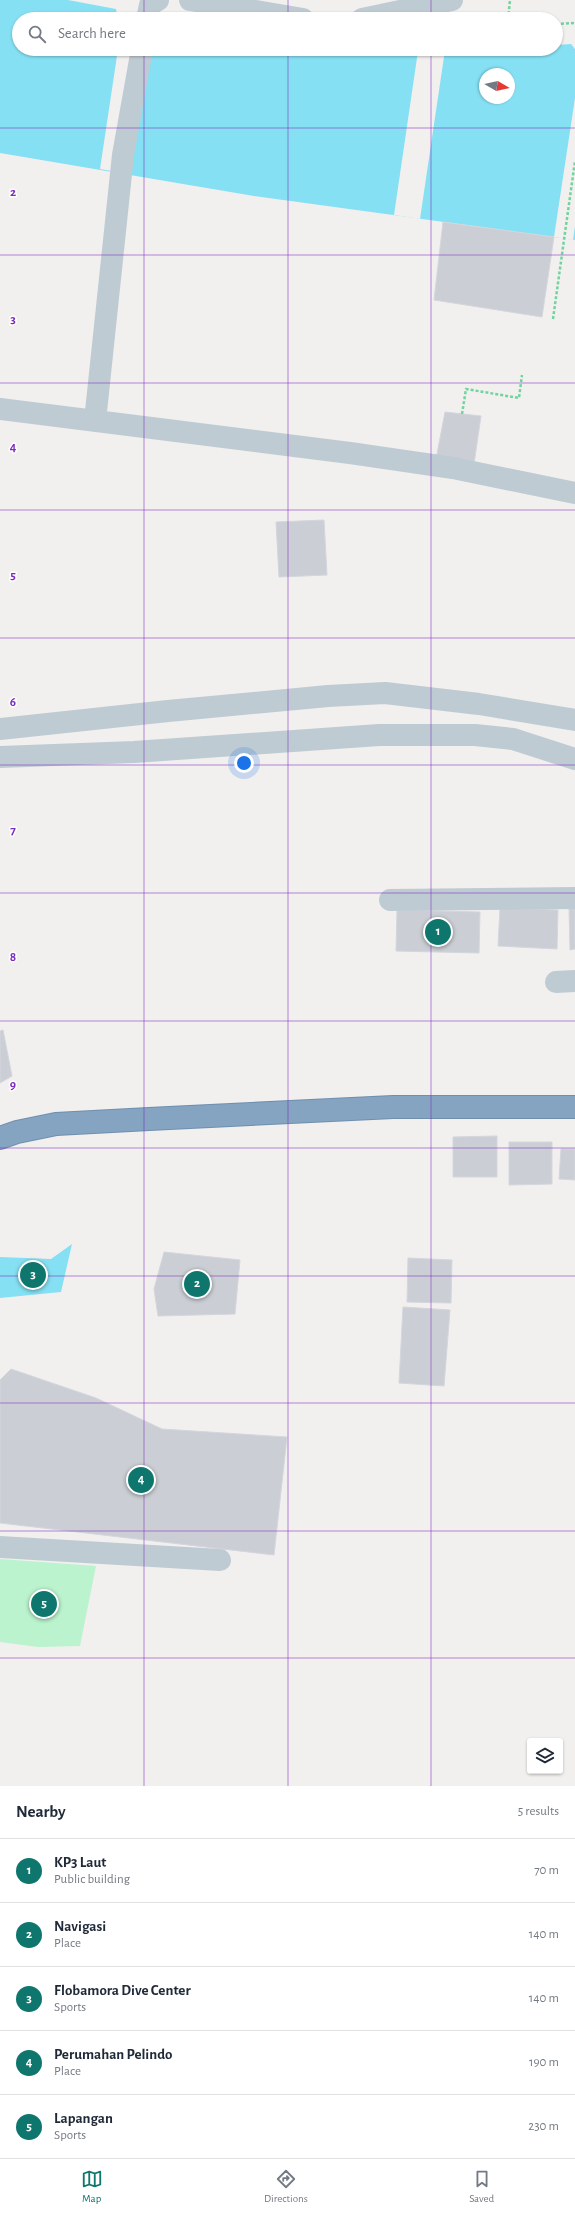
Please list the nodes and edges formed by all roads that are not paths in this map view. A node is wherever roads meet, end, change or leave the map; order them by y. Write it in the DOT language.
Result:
graph roads {
  1 [pos="158,0"];
  2 [pos="190,0"];
  3 [pos="452,0"];
  4 [pos="148,12"];
  5 [pos="261,12"];
  6 [pos="395,12"];
  7 [pos="141,56"];
  8 [pos="0,409"];
  9 [pos="95,421"];
  10 [pos="575,493"];
  11 [pos="571,721"];
  12 [pos="0,729"];
  13 [pos="0,757"];
  14 [pos="575,758"];
  15 [pos="575,898"];
  16 [pos="390,900"];
  17 [pos="575,1107"];
  18 [pos="0,1138"];
  19 [pos="0,1548"];
  20 [pos="220,1560"];
  1 -- 4 [label="street"];
  2 -- 5 [label="street"];
  3 -- 6 [label="street"];
  7 -- 9 [label="street"];
  8 -- 9 [label="street"];
  9 -- 10 [label="street"];
  11 -- 12 [label="street"];
  13 -- 14 [label="street"];
  15 -- 16 [label="street"];
  17 -- 18 [label="highway"];
  19 -- 20 [label="street"];
}
